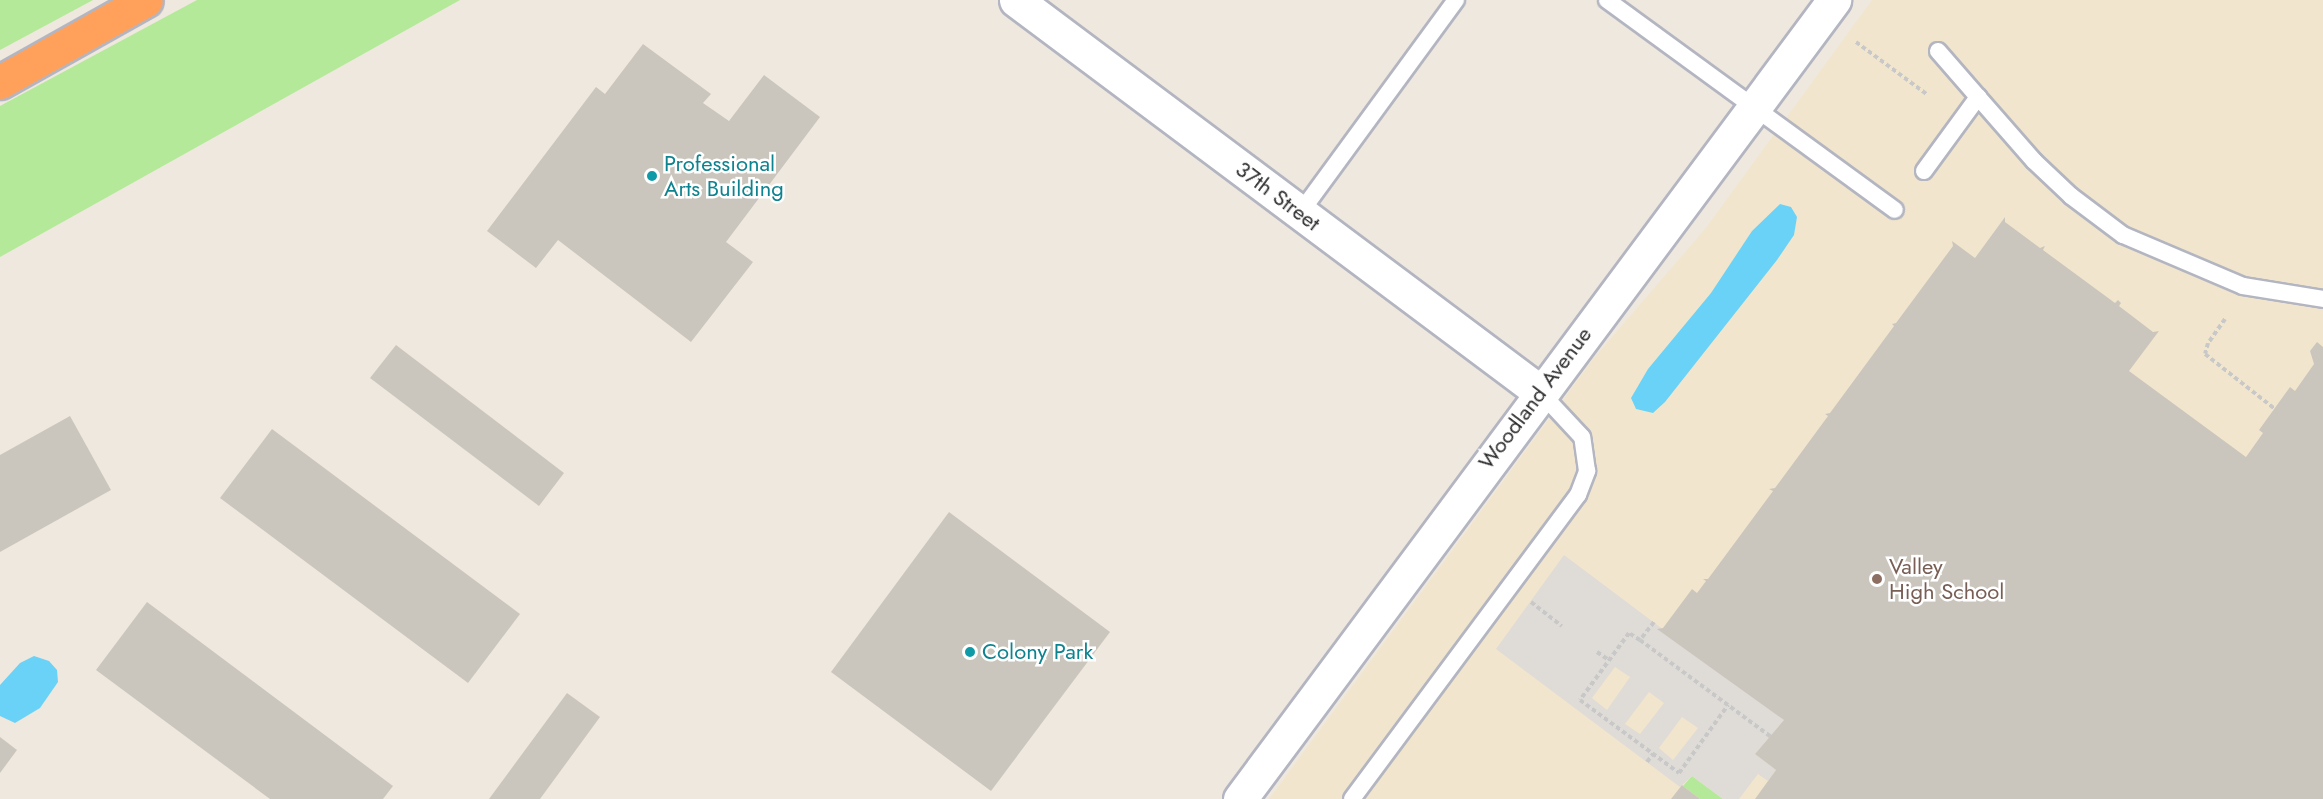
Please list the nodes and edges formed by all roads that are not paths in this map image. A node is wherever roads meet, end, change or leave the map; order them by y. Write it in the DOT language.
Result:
graph roads {
  1 [pos="146,0"];
  2 [pos="1016,0"];
  3 [pos="1456,0"];
  4 [pos="1606,0"];
  5 [pos="1834,0"];
  6 [pos="1938,51"];
  7 [pos="0,82"];
  8 [pos="1978,97"];
  9 [pos="1754,110"];
  10 [pos="1924,171"];
  11 [pos="1896,210"];
  12 [pos="1300,213"];
  13 [pos="2323,299"];
  14 [pos="1540,392"];
  15 [pos="1239,799"];
  16 [pos="1352,799"];
  1 -- 7 [label="highway"];
  2 -- 12 [label="street, 37th Street"];
  3 -- 12 [label="lane"];
  4 -- 9 [label="lane"];
  5 -- 9 [label="street, Woodland Avenue"];
  6 -- 8 [label="lane"];
  8 -- 10 [label="lane"];
  8 -- 13 [label="lane"];
  9 -- 11 [label="lane"];
  9 -- 14 [label="street, Woodland Avenue"];
  12 -- 14 [label="street, 37th Street"];
  14 -- 15 [label="street, Woodland Avenue"];
  14 -- 16 [label="lane"];
}
